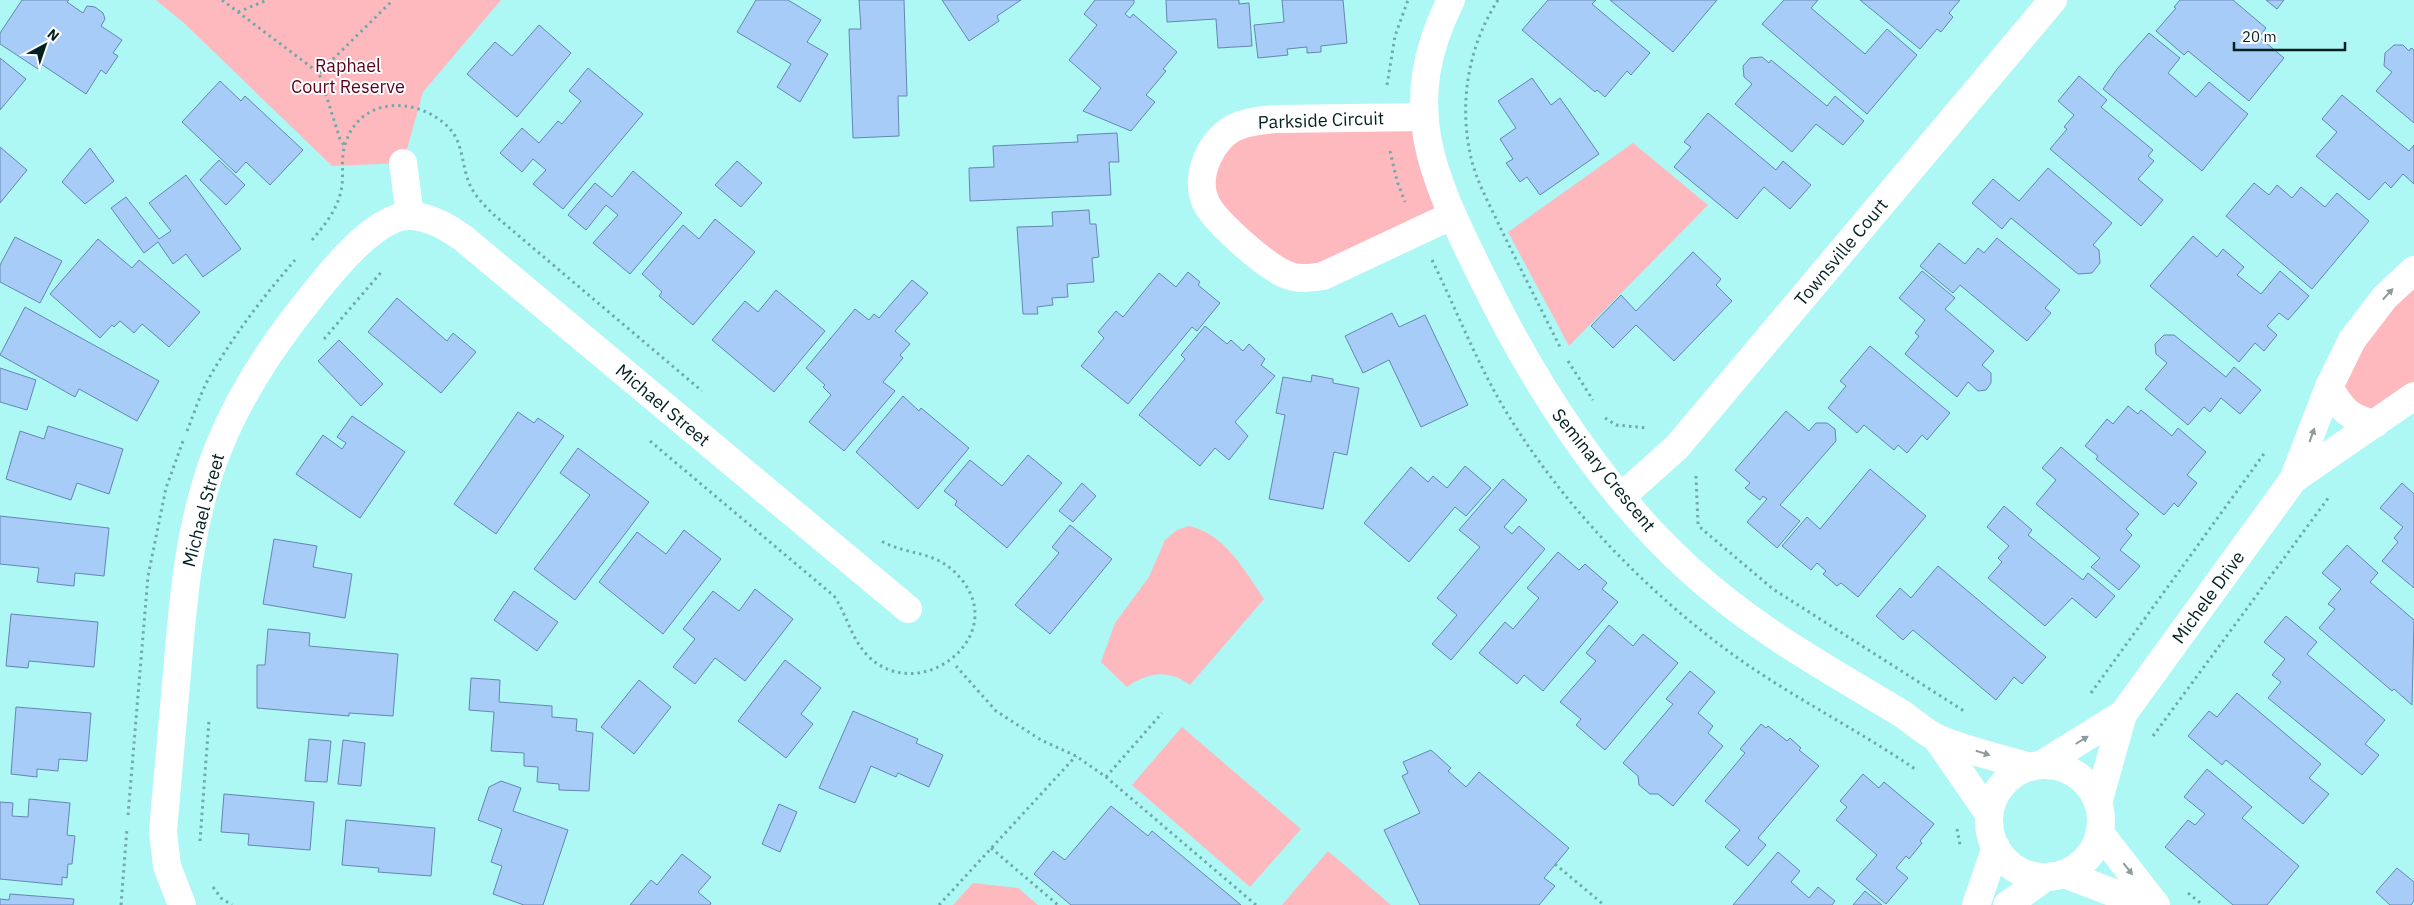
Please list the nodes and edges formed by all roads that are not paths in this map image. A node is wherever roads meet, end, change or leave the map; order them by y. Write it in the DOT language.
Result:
graph roads {
  1 [pos="1451,0"];
  2 [pos="2053,0"];
  3 [pos="1424,117"];
  4 [pos="403,163"];
  5 [pos="410,215"];
  6 [pos="1451,216"];
  7 [pos="2414,270"];
  8 [pos="2329,387"];
  9 [pos="2414,396"];
  10 [pos="2375,424"];
  11 [pos="2293,480"];
  12 [pos="1621,497"];
  13 [pos="908,609"];
  14 [pos="2123,714"];
  15 [pos="1937,739"];
  16 [pos="2036,766"];
  17 [pos="2098,802"];
  18 [pos="1989,814"];
  19 [pos="2100,833"];
  20 [pos="1996,847"];
  21 [pos="2055,875"];
  22 [pos="182,905"];
  23 [pos="1976,905"];
  24 [pos="2007,905"];
  25 [pos="2146,905"];
  26 [pos="2156,905"];
  1 -- 3 [label="street, Seminary Crescent"];
  2 -- 12 [label="street, Townsville Court"];
  3 -- 6 [label="street, Seminary Crescent"];
  3 -- 6 [label="street, Parkside Circuit"];
  4 -- 5 [label="street"];
  5 -- 13 [label="street, Michael Street"];
  5 -- 22 [label="street, Michael Street"];
  6 -- 12 [label="street, Seminary Crescent"];
  8 -- 7 [label="street, Michele Drive, one-way"];
  8 -- 10 [label="street"];
  11 -- 8 [label="street, Michele Drive, one-way"];
  9 -- 10 [label="street, Michele Drive"];
  10 -- 11 [label="street, Michele Drive"];
  11 -- 14 [label="street, Michele Drive"];
  12 -- 15 [label="street, Seminary Crescent"];
  16 -- 14 [label="street, Michele Drive, one-way"];
  14 -- 17 [label="street, Michele Drive"];
  15 -- 16 [label="street, Seminary Crescent, one-way"];
  15 -- 18 [label="street, Seminary Crescent"];
  16 -- 17 [label="street"];
  16 -- 18 [label="street"];
  17 -- 19 [label="street"];
  18 -- 20 [label="street"];
  19 -- 21 [label="street"];
  19 -- 26 [label="street, one-way"];
  20 -- 21 [label="street"];
  20 -- 23 [label="street"];
  21 -- 24 [label="street"];
  21 -- 25 [label="street"];
}
